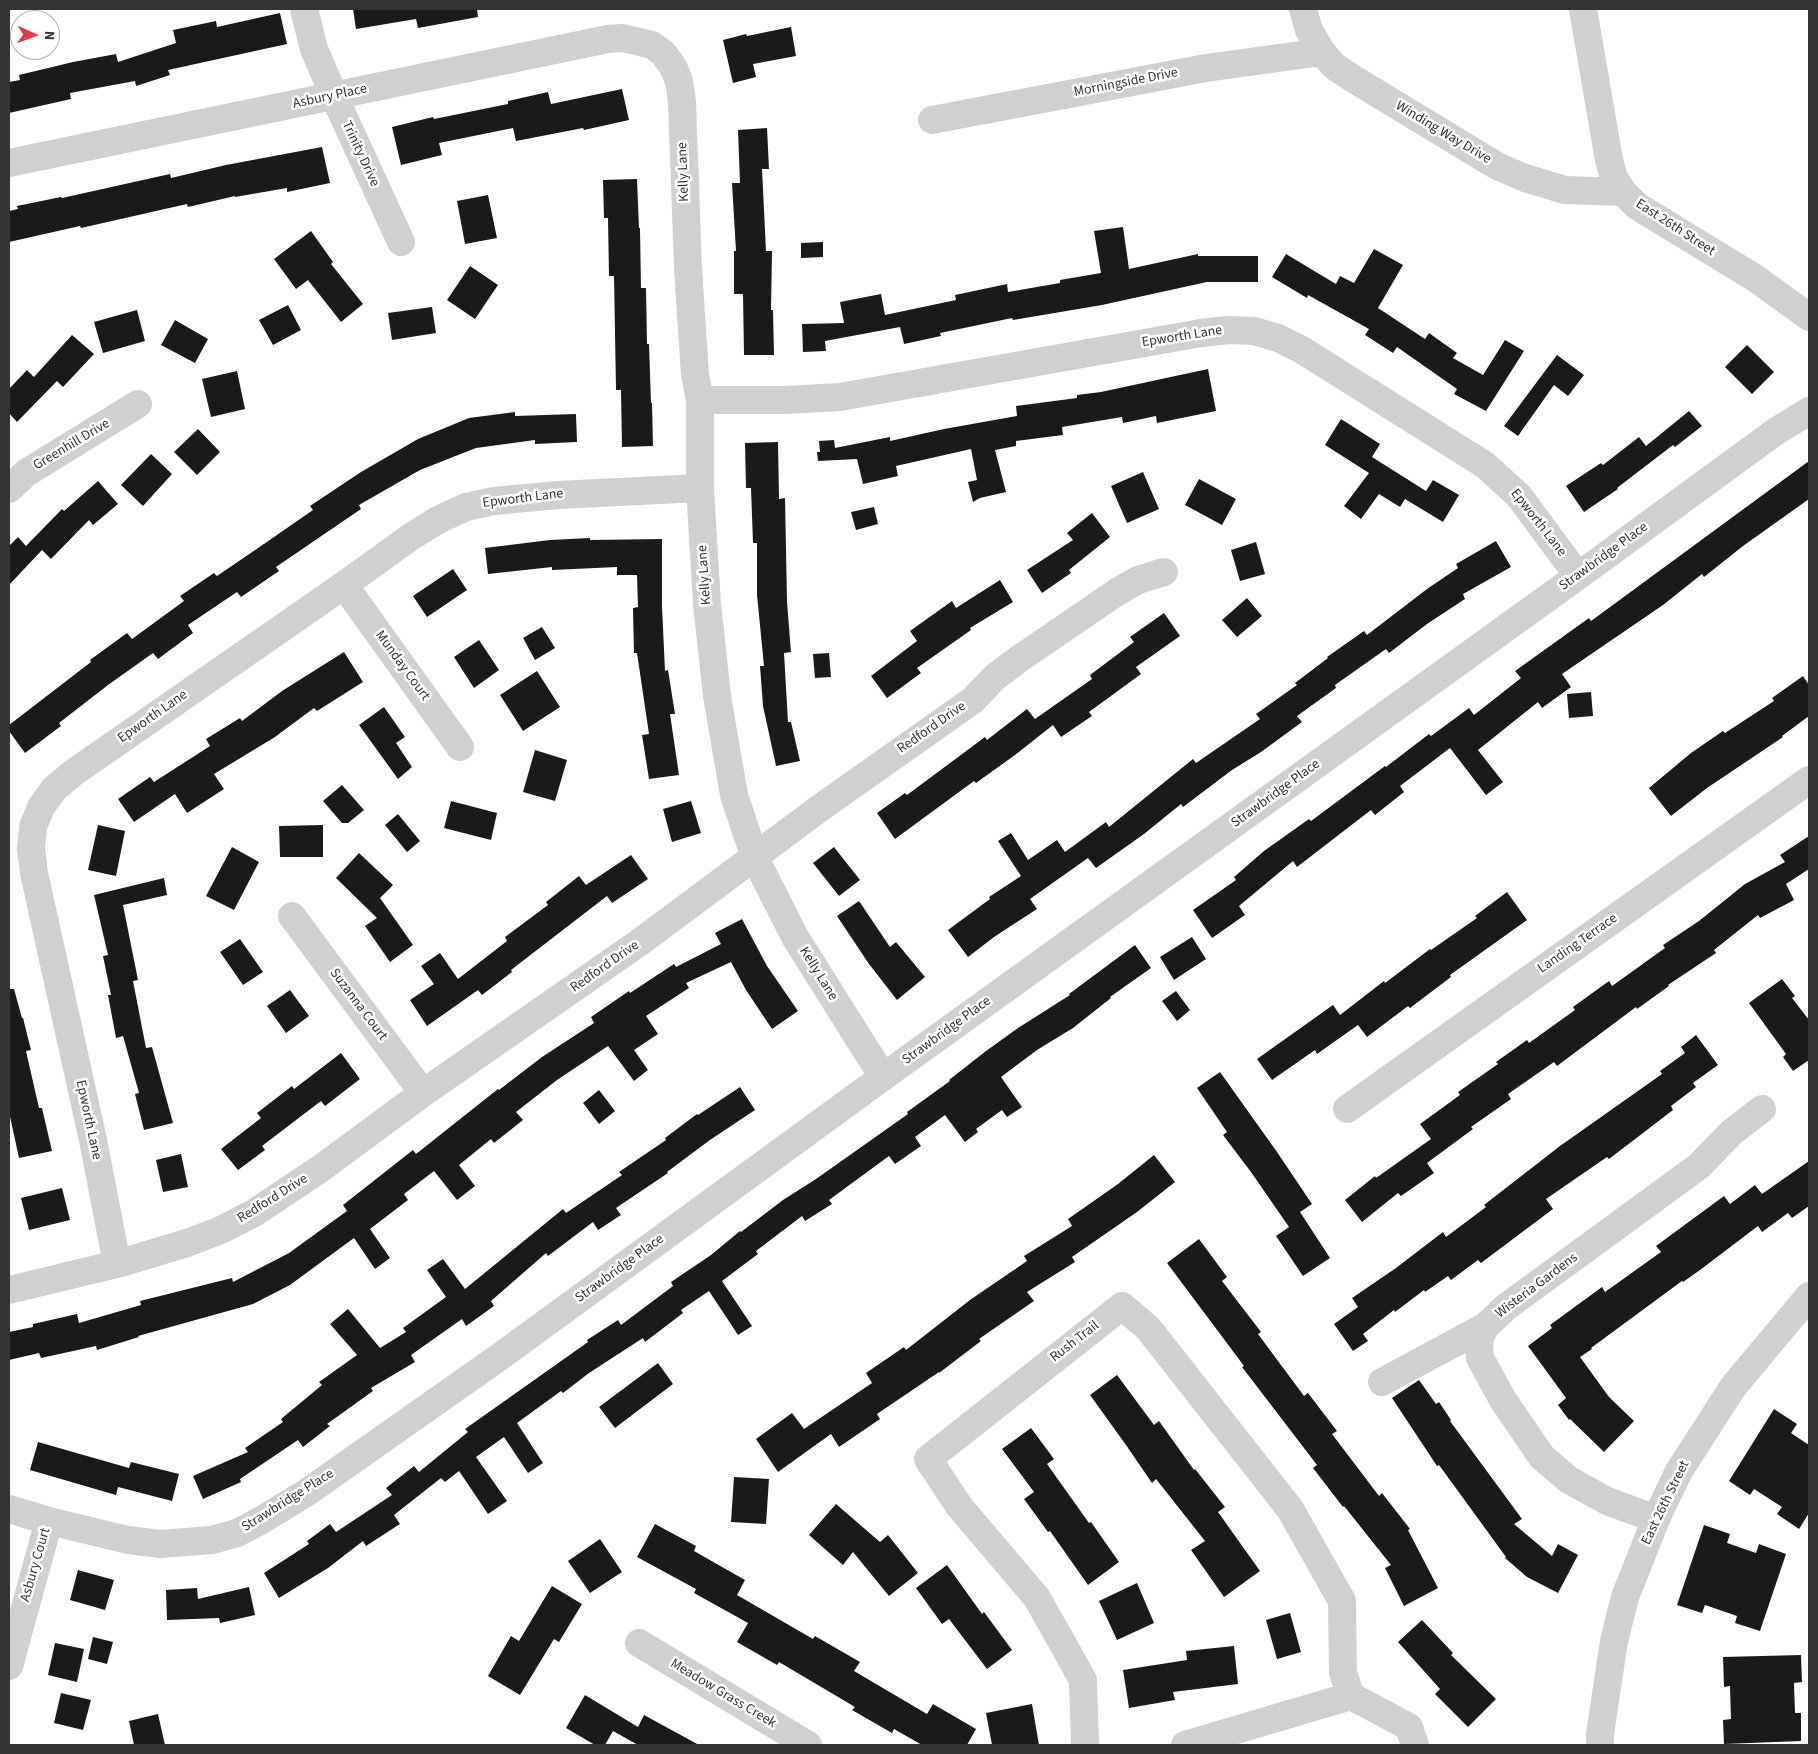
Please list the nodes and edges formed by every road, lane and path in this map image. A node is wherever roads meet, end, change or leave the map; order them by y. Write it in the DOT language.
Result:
graph roads {
  1 [pos="304,9"];
  2 [pos="1303,9"];
  3 [pos="1583,9"];
  4 [pos="652,45"];
  5 [pos="1322,52"];
  6 [pos="334,96"];
  7 [pos="932,120"];
  8 [pos="9,163"];
  9 [pos="1623,192"];
  10 [pos="401,242"];
  11 [pos="1809,317"];
  12 [pos="700,400"];
  13 [pos="138,404"];
  14 [pos="1809,411"];
  15 [pos="700,488"];
  16 [pos="9,489"];
  17 [pos="1164,572"];
  18 [pos="1578,576"];
  19 [pos="344,585"];
  20 [pos="460,747"];
  21 [pos="1809,780"];
  22 [pos="755,858"];
  23 [pos="292,916"];
  24 [pos="883,1077"];
  25 [pos="423,1093"];
  26 [pos="1347,1109"];
  27 [pos="1762,1109"];
  28 [pos="117,1264"];
  29 [pos="9,1290"];
  30 [pos="1809,1296"];
  31 [pos="1486,1326"];
  32 [pos="1382,1382"];
  33 [pos="9,1509"];
  34 [pos="1656,1518"];
  35 [pos="49,1521"];
  36 [pos="639,1643"];
  37 [pos="9,1666"];
  38 [pos="1351,1696"];
  39 [pos="808,1745"];
  40 [pos="1085,1745"];
  41 [pos="1185,1745"];
  42 [pos="1415,1745"];
  43 [pos="1600,1745"];
  1 -- 6 [label="street, Trinity Drive"];
  2 -- 5 [label="street, Winding Way Drive"];
  3 -- 9 [label="street, East 26th Street"];
  4 -- 6 [label="street, Asbury Place"];
  4 -- 12 [label="street, Kelly Lane"];
  5 -- 7 [label="street, Morningside Drive"];
  5 -- 9 [label="street, Winding Way Drive"];
  6 -- 8 [label="street, Asbury Place"];
  6 -- 10 [label="street, Trinity Drive"];
  9 -- 11 [label="street, East 26th Street"];
  12 -- 15 [label="street, Kelly Lane"];
  12 -- 18 [label="street, Epworth Lane"];
  13 -- 16 [label="street, Greenhill Drive"];
  14 -- 18 [label="street, Strawbridge Place"];
  15 -- 19 [label="street, Epworth Lane"];
  15 -- 22 [label="street, Kelly Lane"];
  17 -- 22 [label="street, Redford Drive"];
  18 -- 24 [label="street, Strawbridge Place"];
  19 -- 20 [label="street, Munday Court"];
  19 -- 28 [label="street, Epworth Lane"];
  21 -- 26 [label="street, Landing Terrace"];
  22 -- 24 [label="street, Kelly Lane"];
  22 -- 25 [label="street, Redford Drive"];
  23 -- 25 [label="street, Suzanna Court"];
  24 -- 35 [label="street, Strawbridge Place"];
  25 -- 28 [label="street, Redford Drive"];
  27 -- 31 [label="street, Wisteria Gardens"];
  28 -- 29 [label="street, Redford Drive"];
  30 -- 34 [label="street, East 26th Street"];
  31 -- 32 [label="street"];
  31 -- 34 [label="street, Wisteria Gardens"];
  33 -- 35 [label="street"];
  34 -- 43 [label="street, East 26th Street"];
  35 -- 37 [label="street, Asbury Court"];
  36 -- 39 [label="street, Meadow Grass Creek"];
  38 -- 40 [label="street, Rush Trail"];
  38 -- 41 [label="street"];
  38 -- 42 [label="street"];
}
